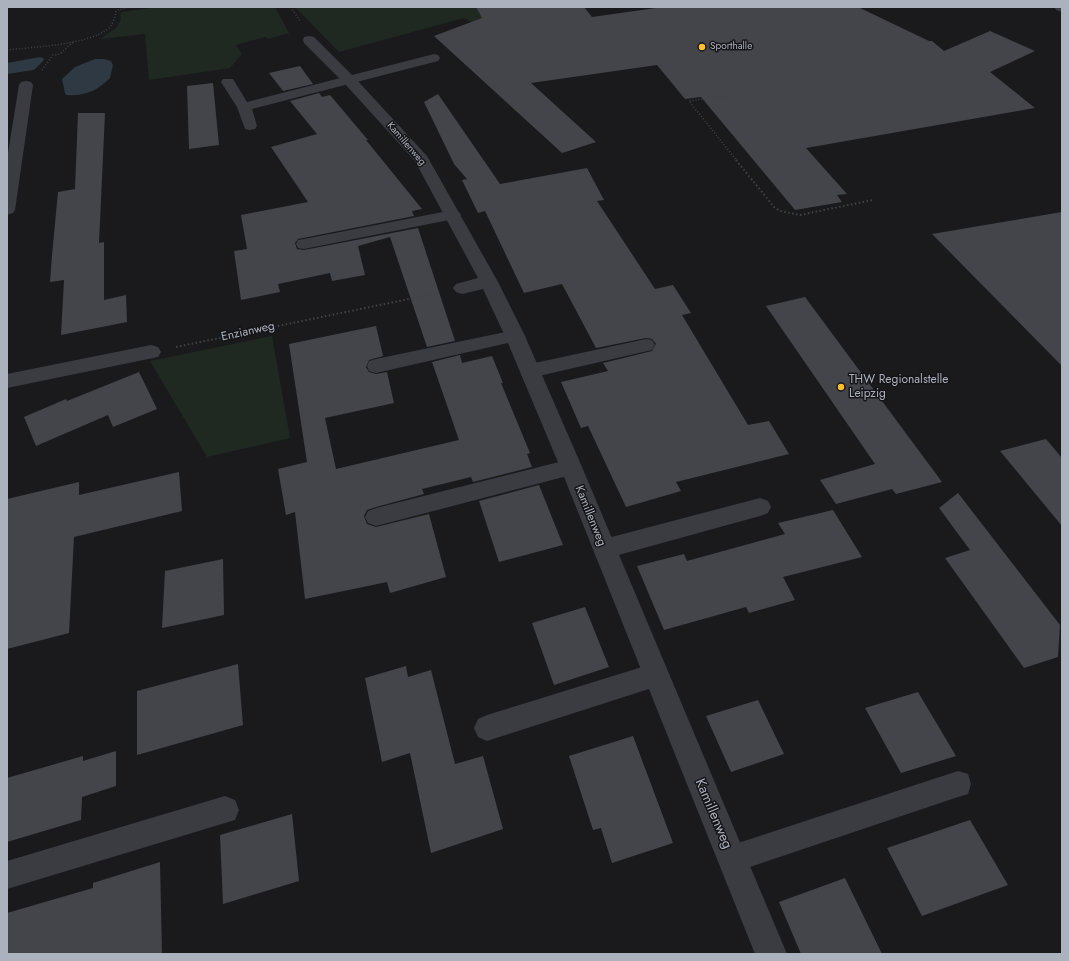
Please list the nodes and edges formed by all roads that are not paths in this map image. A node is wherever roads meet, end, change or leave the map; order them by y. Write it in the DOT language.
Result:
graph roads {
  1 [pos="309,40"];
  2 [pos="435,57"];
  3 [pos="350,80"];
  4 [pos="228,82"];
  5 [pos="26,85"];
  6 [pos="244,107"];
  7 [pos="250,126"];
  8 [pos="7,210"];
  9 [pos="453,215"];
  10 [pos="304,244"];
  11 [pos="489,282"];
  12 [pos="462,288"];
  13 [pos="515,336"];
  14 [pos="646,345"];
  15 [pos="151,352"];
  16 [pos="376,366"];
  17 [pos="530,371"];
  18 [pos="7,381"];
  19 [pos="570,467"];
  20 [pos="760,507"];
  21 [pos="376,517"];
  22 [pos="604,549"];
  23 [pos="655,675"];
  24 [pos="487,728"];
  25 [pos="958,784"];
  26 [pos="225,810"];
  27 [pos="732,858"];
  28 [pos="7,875"];
  29 [pos="772,954"];
  1 -- 3 [label="street, Kamillenweg"];
  2 -- 3 [label="lane"];
  3 -- 6 [label="lane"];
  3 -- 9 [label="street, Kamillenweg"];
  4 -- 6 [label="lane"];
  5 -- 8 [label="street"];
  6 -- 7 [label="lane"];
  9 -- 10 [label="lane"];
  9 -- 11 [label="street, Kamillenweg"];
  11 -- 12 [label="street"];
  11 -- 13 [label="street, Kamillenweg"];
  13 -- 16 [label="lane"];
  13 -- 17 [label="street, Kamillenweg"];
  14 -- 17 [label="lane"];
  15 -- 18 [label="street"];
  17 -- 19 [label="street, Kamillenweg"];
  19 -- 21 [label="lane"];
  19 -- 22 [label="street, Kamillenweg"];
  20 -- 22 [label="lane"];
  22 -- 23 [label="street, Kamillenweg"];
  23 -- 24 [label="lane"];
  23 -- 27 [label="street, Kamillenweg"];
  25 -- 27 [label="lane"];
  26 -- 28 [label="lane"];
  27 -- 29 [label="street, Kamillenweg"];
}
